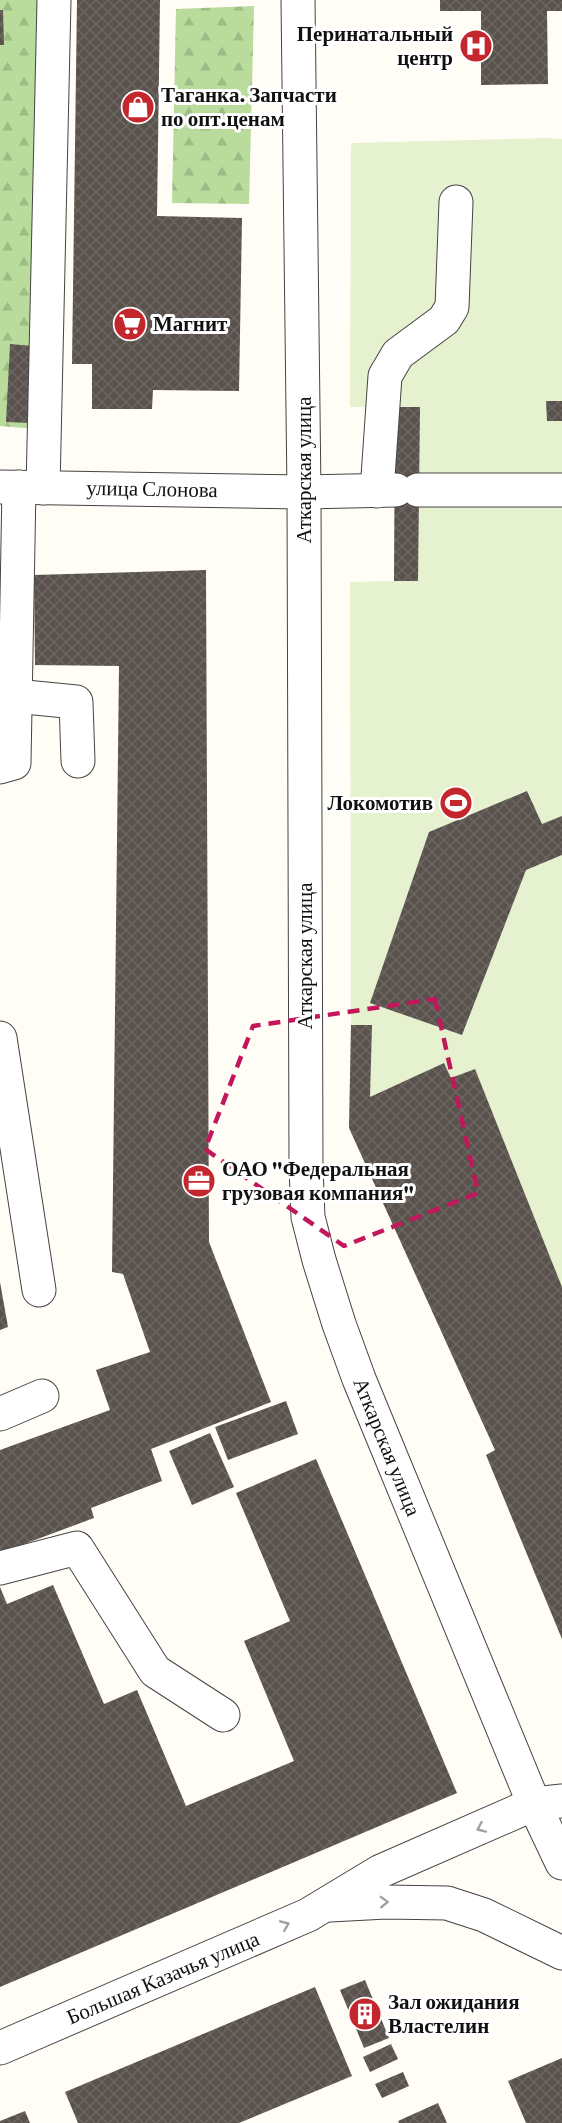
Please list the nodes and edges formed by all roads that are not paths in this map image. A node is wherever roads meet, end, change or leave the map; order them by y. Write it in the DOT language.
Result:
graph roads {
  1 [pos="54,0"];
  2 [pos="298,0"];
  3 [pos="456,202"];
  4 [pos="21,487"];
  5 [pos="397,490"];
  6 [pos="562,490"];
  7 [pos="304,492"];
  8 [pos="15,696"];
  9 [pos="78,760"];
  10 [pos="0,767"];
  11 [pos="0,1038"];
  12 [pos="39,1290"];
  13 [pos="42,1396"];
  14 [pos="0,1414"];
  15 [pos="0,1568"];
  16 [pos="223,1715"];
  17 [pos="548,1802"];
  18 [pos="561,1861"];
  19 [pos="325,1906"];
  20 [pos="562,1953"];
  21 [pos="0,2048"];
  1 -- 4 [label="street"];
  2 -- 7 [label="street, Аткарская улица"];
  3 -- 5 [label="street"];
  4 -- 7 [label="street, улица Слонова"];
  4 -- 8 [label="street"];
  5 -- 6 [label="street, улица Слонова"];
  5 -- 7 [label="street, улица Слонова"];
  7 -- 17 [label="street, Аткарская улица"];
  8 -- 9 [label="street"];
  8 -- 10 [label="street"];
  11 -- 12 [label="street"];
  13 -- 14 [label="street"];
  15 -- 16 [label="street"];
  17 -- 18 [label="street, Аткарская улица"];
  17 -- 19 [label="street, Большая Казачья улица, one-way"];
  19 -- 20 [label="street, Большая Казачья улица, one-way"];
  21 -- 19 [label="street, Большая Казачья улица, one-way"];
}
